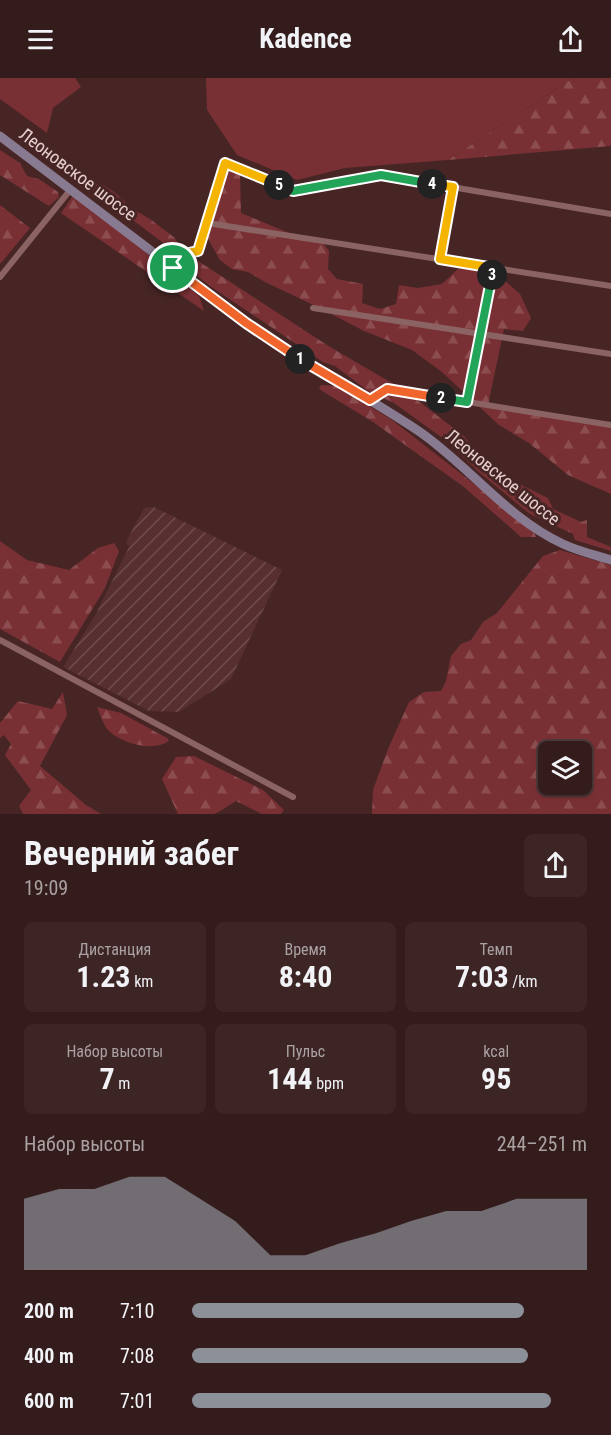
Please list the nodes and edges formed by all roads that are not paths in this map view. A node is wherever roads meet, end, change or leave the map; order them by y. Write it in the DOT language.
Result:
graph roads {
  1 [pos="0,136"];
  2 [pos="453,187"];
  3 [pos="71,189"];
  4 [pos="611,214"];
  5 [pos="207,223"];
  6 [pos="440,259"];
  7 [pos="173,268"];
  8 [pos="494,268"];
  9 [pos="0,277"];
  10 [pos="611,286"];
  11 [pos="313,308"];
  12 [pos="480,334"];
  13 [pos="611,354"];
  14 [pos="370,400"];
  15 [pos="467,402"];
  16 [pos="611,425"];
  17 [pos="611,560"];
  18 [pos="0,640"];
  19 [pos="293,798"];
  1 -- 3 [label="main road, Леоновское шоссе"];
  2 -- 4 [label="street"];
  2 -- 5 [label="street"];
  2 -- 6 [label="street"];
  3 -- 7 [label="main road, Леоновское шоссе"];
  3 -- 9 [label="street"];
  5 -- 6 [label="street"];
  5 -- 7 [label="street"];
  6 -- 8 [label="street"];
  7 -- 14 [label="main road, Леоновское шоссе"];
  8 -- 10 [label="street"];
  8 -- 12 [label="street"];
  11 -- 12 [label="street"];
  12 -- 13 [label="street"];
  12 -- 15 [label="street"];
  14 -- 15 [label="street"];
  14 -- 17 [label="main road, Леоновское шоссе"];
  15 -- 16 [label="street"];
  18 -- 19 [label="street"];
}
